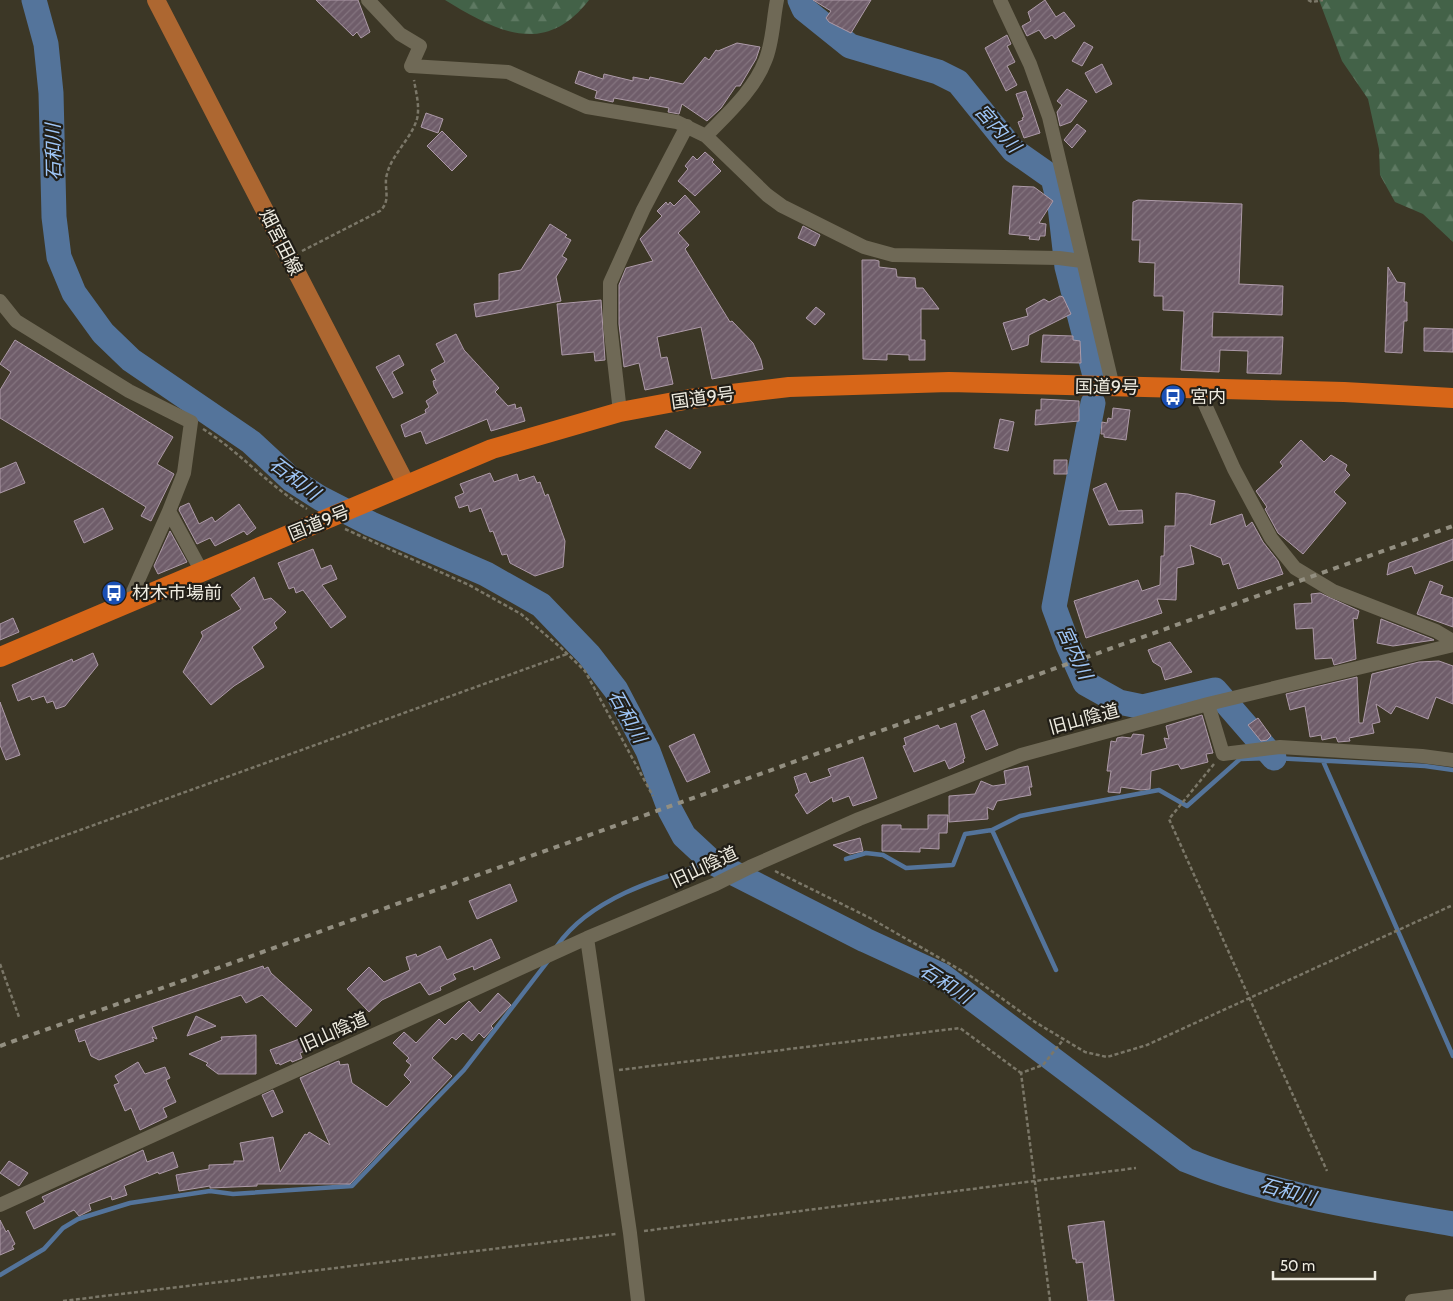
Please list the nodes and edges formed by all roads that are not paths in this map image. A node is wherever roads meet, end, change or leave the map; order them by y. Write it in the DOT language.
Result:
graph roads {
  1 [pos="156,0"];
  2 [pos="368,0"];
  3 [pos="776,0"];
  4 [pos="1000,0"];
  5 [pos="686,126"];
  6 [pos="706,136"];
  7 [pos="1082,261"];
  8 [pos="0,301"];
  9 [pos="1113,387"];
  10 [pos="1198,389"];
  11 [pos="1453,398"];
  12 [pos="620,412"];
  13 [pos="406,484"];
  14 [pos="170,511"];
  15 [pos="202,572"];
  16 [pos="128,603"];
  17 [pos="1453,643"];
  18 [pos="0,657"];
  19 [pos="1208,704"];
  20 [pos="1453,760"];
  21 [pos="587,938"];
  22 [pos="0,1205"];
  23 [pos="1453,1296"];
  24 [pos="638,1301"];
  25 [pos="1412,1301"];
  1 -- 13 [label="main road, 畑宮田線"];
  2 -- 5 [label="street"];
  3 -- 6 [label="street"];
  4 -- 7 [label="street"];
  5 -- 6 [label="street"];
  5 -- 12 [label="street"];
  6 -- 7 [label="street"];
  7 -- 9 [label="street"];
  8 -- 14 [label="street"];
  9 -- 10 [label="highway, 国道9号"];
  9 -- 12 [label="highway, 国道9号"];
  10 -- 11 [label="highway, 国道9号"];
  10 -- 17 [label="street"];
  12 -- 13 [label="highway, 国道9号"];
  13 -- 15 [label="highway, 国道9号"];
  14 -- 15 [label="street"];
  14 -- 16 [label="street"];
  15 -- 16 [label="highway, 国道9号"];
  16 -- 18 [label="highway, 国道9号"];
  17 -- 19 [label="street, 旧山陰道"];
  19 -- 20 [label="street"];
  19 -- 21 [label="street, 旧山陰道"];
  21 -- 22 [label="street, 旧山陰道"];
  21 -- 24 [label="street"];
  23 -- 25 [label="street"];
}
